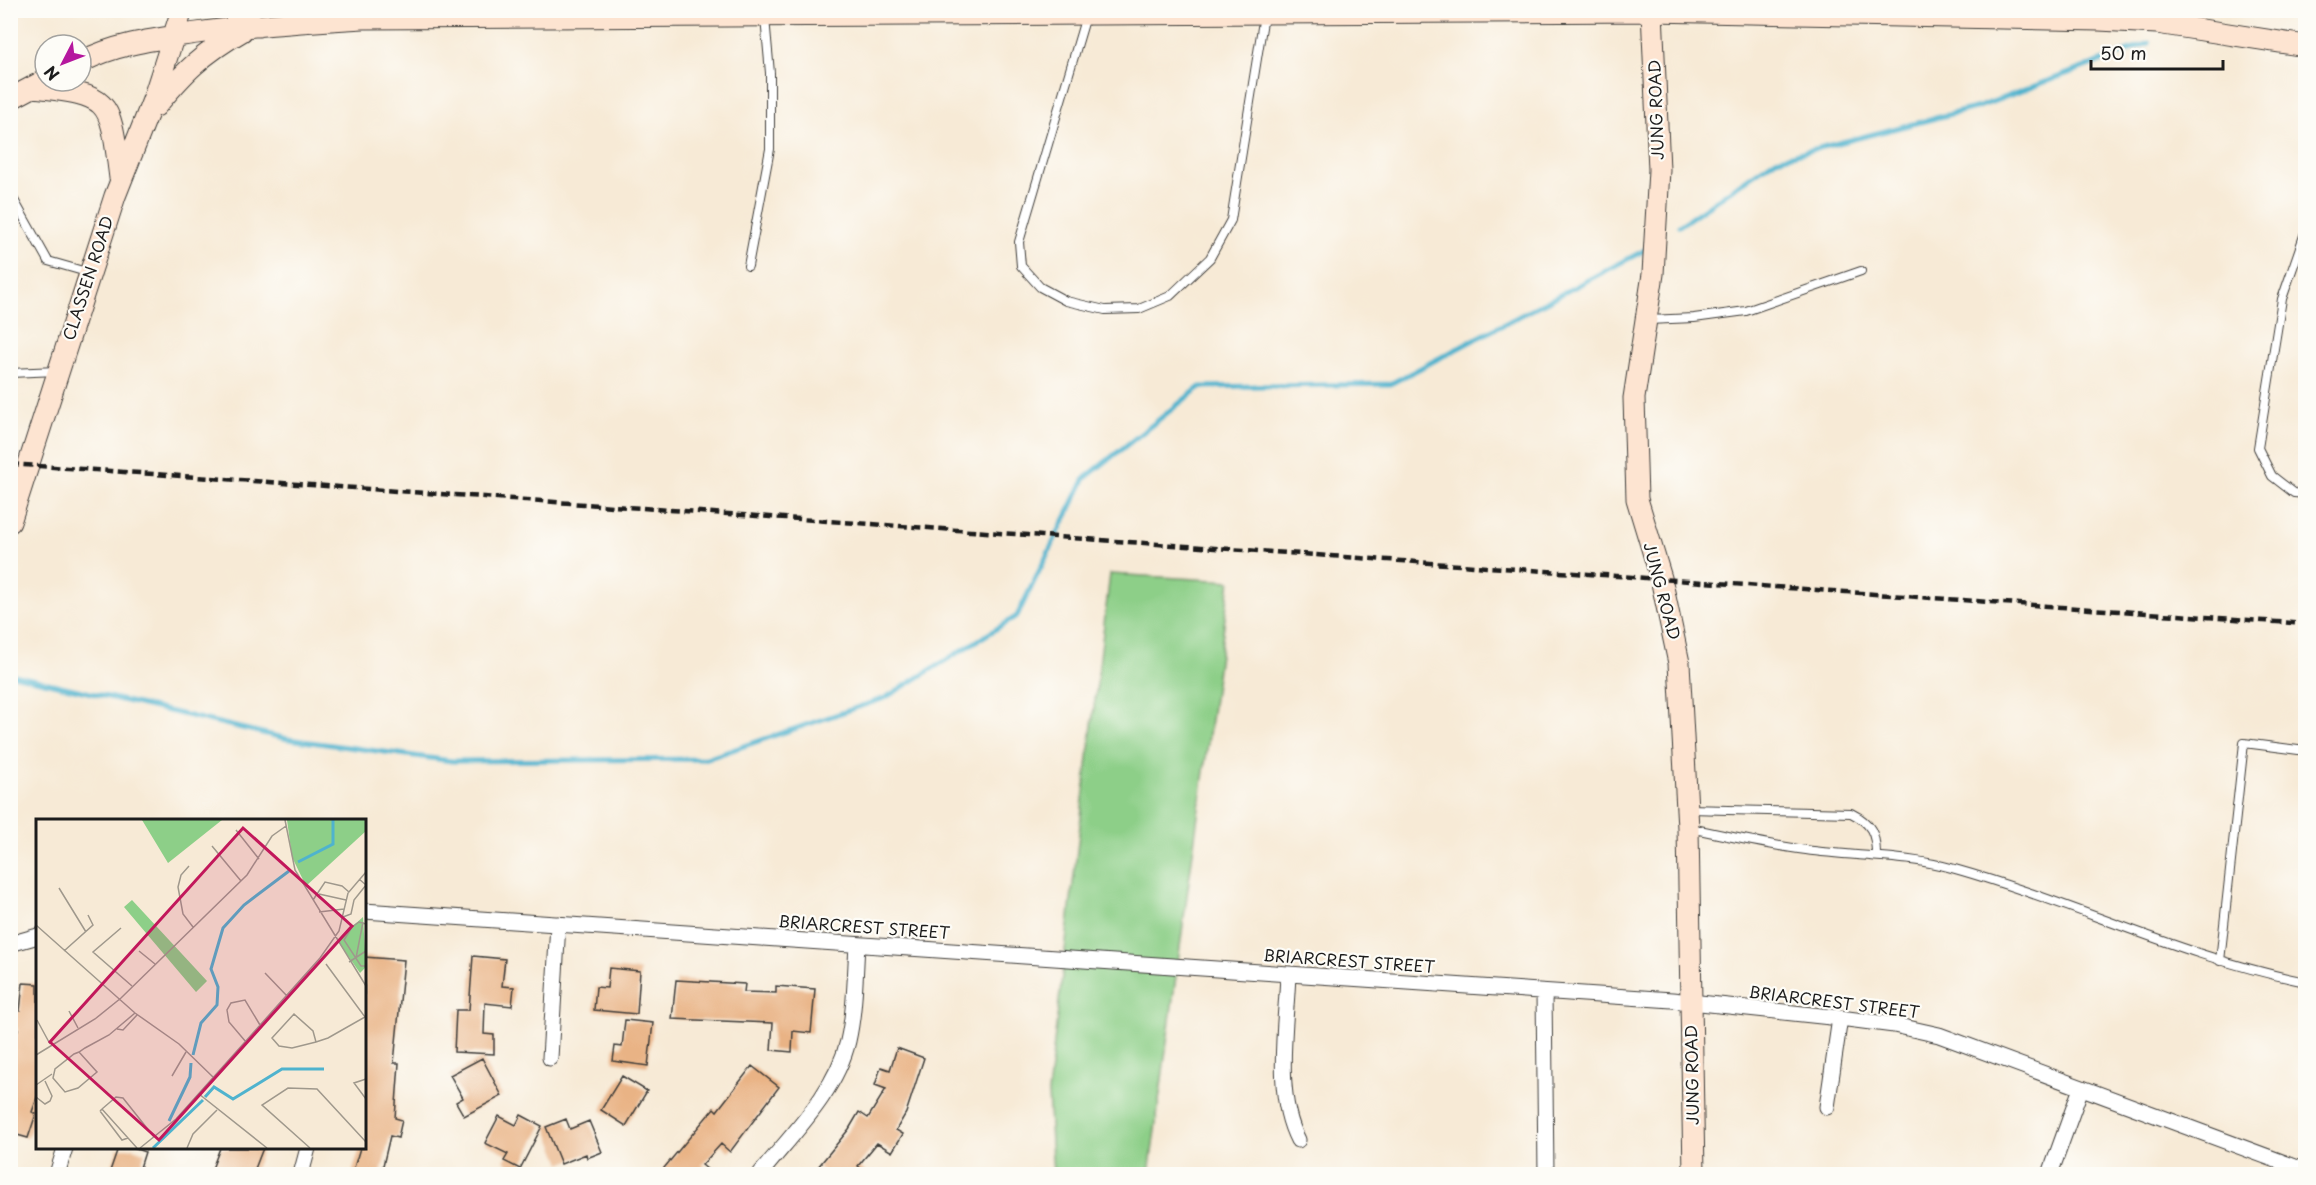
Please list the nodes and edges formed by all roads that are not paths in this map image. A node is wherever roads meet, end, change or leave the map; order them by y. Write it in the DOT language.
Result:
graph roads {
  1 [pos="182,10"];
  2 [pos="232,10"];
  3 [pos="1652,11"];
  4 [pos="1826,12"];
  5 [pos="1264,13"];
  6 [pos="1086,14"];
  7 [pos="765,16"];
  8 [pos="253,26"];
  9 [pos="173,37"];
  10 [pos="2306,46"];
  11 [pos="93,56"];
  12 [pos="33,87"];
  13 [pos="82,93"];
  14 [pos="10,99"];
  15 [pos="146,118"];
  16 [pos="120,181"];
  17 [pos="10,193"];
  18 [pos="2306,230"];
  19 [pos="748,266"];
  20 [pos="1861,272"];
  21 [pos="90,273"];
  22 [pos="1647,320"];
  23 [pos="59,370"];
  24 [pos="10,373"];
  25 [pos="2306,494"];
  26 [pos="10,522"];
  27 [pos="2306,751"];
  28 [pos="1688,819"];
  29 [pos="1876,855"];
  30 [pos="366,911"];
  31 [pos="558,924"];
  32 [pos="36,937"];
  33 [pos="10,945"];
  34 [pos="857,945"];
  35 [pos="2220,961"];
  36 [pos="1288,975"];
  37 [pos="2306,982"];
  38 [pos="1544,992"];
  39 [pos="1691,1002"];
  40 [pos="1840,1018"];
  41 [pos="550,1058"];
  42 [pos="2081,1088"];
  43 [pos="1827,1107"];
  44 [pos="1298,1140"];
  45 [pos="65,1149"];
  46 [pos="308,1149"];
  47 [pos="2306,1171"];
  48 [pos="57,1174"];
  49 [pos="302,1174"];
  50 [pos="760,1174"];
  51 [pos="1546,1174"];
  52 [pos="1694,1174"];
  53 [pos="2050,1174"];
  1 -- 9 [label="street, CLASSEN ROAD"];
  2 -- 8 [label="street"];
  3 -- 4 [label="street"];
  3 -- 5 [label="street"];
  3 -- 22 [label="street, JUNG ROAD"];
  4 -- 10 [label="street"];
  5 -- 6 [label="street"];
  5 -- 6 [label="lane"];
  6 -- 7 [label="street"];
  7 -- 8 [label="street"];
  7 -- 19 [label="lane"];
  8 -- 9 [label="street"];
  8 -- 15 [label="street"];
  9 -- 11 [label="street"];
  9 -- 15 [label="street, CLASSEN ROAD"];
  12 -- 14 [label="street"];
  13 -- 16 [label="street"];
  15 -- 16 [label="street, CLASSEN ROAD"];
  16 -- 21 [label="street, CLASSEN ROAD"];
  17 -- 21 [label="lane"];
  18 -- 25 [label="lane"];
  20 -- 22 [label="lane"];
  21 -- 23 [label="street, CLASSEN ROAD"];
  22 -- 28 [label="street, JUNG ROAD"];
  23 -- 24 [label="lane"];
  23 -- 26 [label="street, CLASSEN ROAD"];
  27 -- 35 [label="lane"];
  28 -- 29 [label="lane"];
  28 -- 29 [label="lane"];
  28 -- 39 [label="street, JUNG ROAD"];
  29 -- 35 [label="lane"];
  30 -- 31 [label="street, BRIARCREST STREET"];
  31 -- 34 [label="street, BRIARCREST STREET"];
  31 -- 41 [label="street"];
  32 -- 33 [label="street"];
  34 -- 36 [label="street, BRIARCREST STREET"];
  34 -- 50 [label="street"];
  35 -- 37 [label="lane"];
  36 -- 38 [label="street, BRIARCREST STREET"];
  36 -- 44 [label="street"];
  38 -- 39 [label="street, BRIARCREST STREET"];
  38 -- 51 [label="street"];
  39 -- 40 [label="street, BRIARCREST STREET"];
  39 -- 52 [label="street, JUNG ROAD"];
  40 -- 42 [label="street, BRIARCREST STREET"];
  40 -- 43 [label="street"];
  42 -- 47 [label="street, BRIARCREST STREET"];
  42 -- 53 [label="street"];
  45 -- 48 [label="street"];
  46 -- 49 [label="street"];
}
